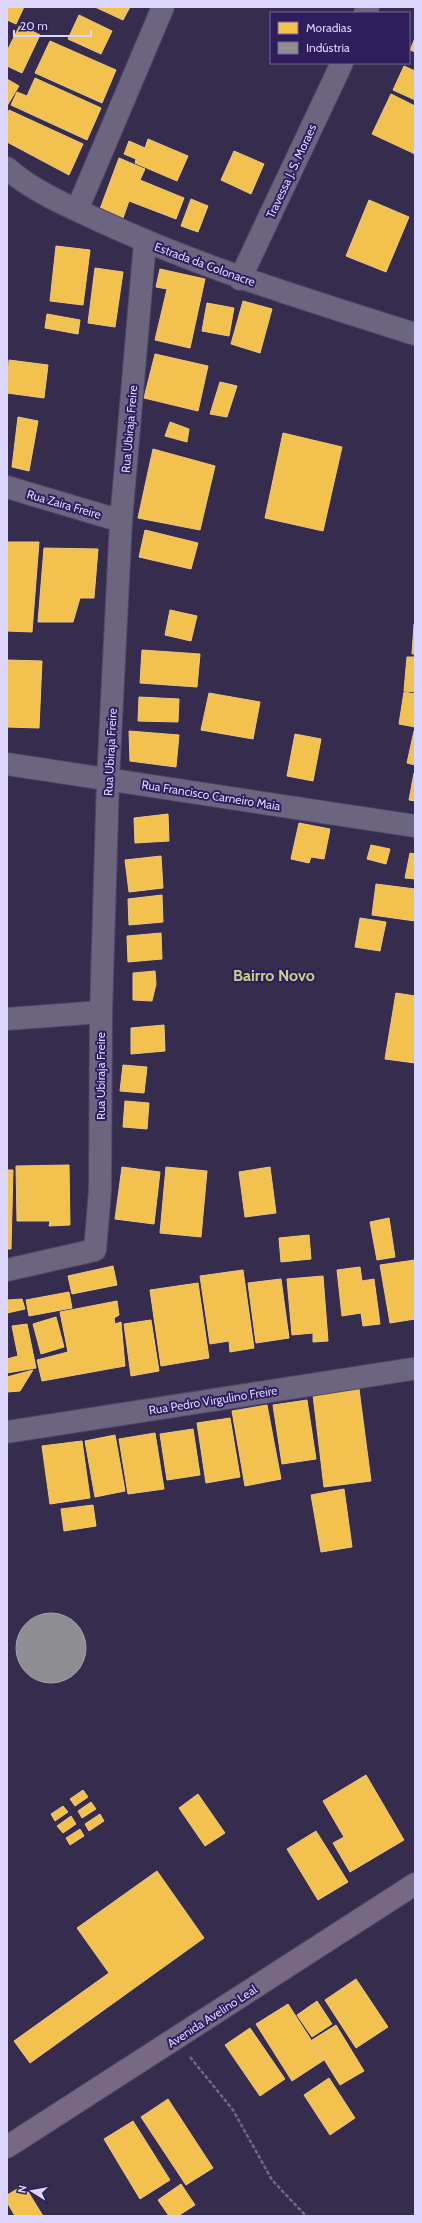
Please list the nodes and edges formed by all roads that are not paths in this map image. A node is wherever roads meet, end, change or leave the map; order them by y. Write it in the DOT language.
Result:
graph roads {
  1 [pos="163,7"];
  2 [pos="342,64"];
  3 [pos="7,168"];
  4 [pos="77,210"];
  5 [pos="145,242"];
  6 [pos="240,279"];
  7 [pos="415,334"];
  8 [pos="7,487"];
  9 [pos="121,521"];
  10 [pos="7,764"];
  11 [pos="108,780"];
  12 [pos="415,826"];
  13 [pos="101,1012"];
  14 [pos="7,1019"];
  15 [pos="7,1270"];
  16 [pos="414,1369"];
  17 [pos="7,1432"];
  18 [pos="415,1884"];
  19 [pos="7,2147"];
  1 -- 4 [label="street"];
  2 -- 6 [label="street, Travessa J. S. Moraes"];
  3 -- 4 [label="street, Estrada da Colonacre"];
  4 -- 5 [label="street, Estrada da Colonacre"];
  5 -- 6 [label="street, Estrada da Colonacre"];
  5 -- 9 [label="street, Rua Ubiraja Freire"];
  6 -- 7 [label="street, Estrada da Colonacre"];
  8 -- 9 [label="street, Rua Zaira Freire"];
  9 -- 11 [label="street, Rua Ubiraja Freire"];
  10 -- 11 [label="street, Rua Francisco Carneiro Maia"];
  11 -- 12 [label="street, Rua Francisco Carneiro Maia"];
  11 -- 13 [label="street, Rua Ubiraja Freire"];
  13 -- 14 [label="street"];
  13 -- 15 [label="street, Rua Ubiraja Freire"];
  16 -- 17 [label="street, Rua Pedro Virgulino Freire"];
  18 -- 19 [label="main road, Avenida Avelino Leal"];
}
